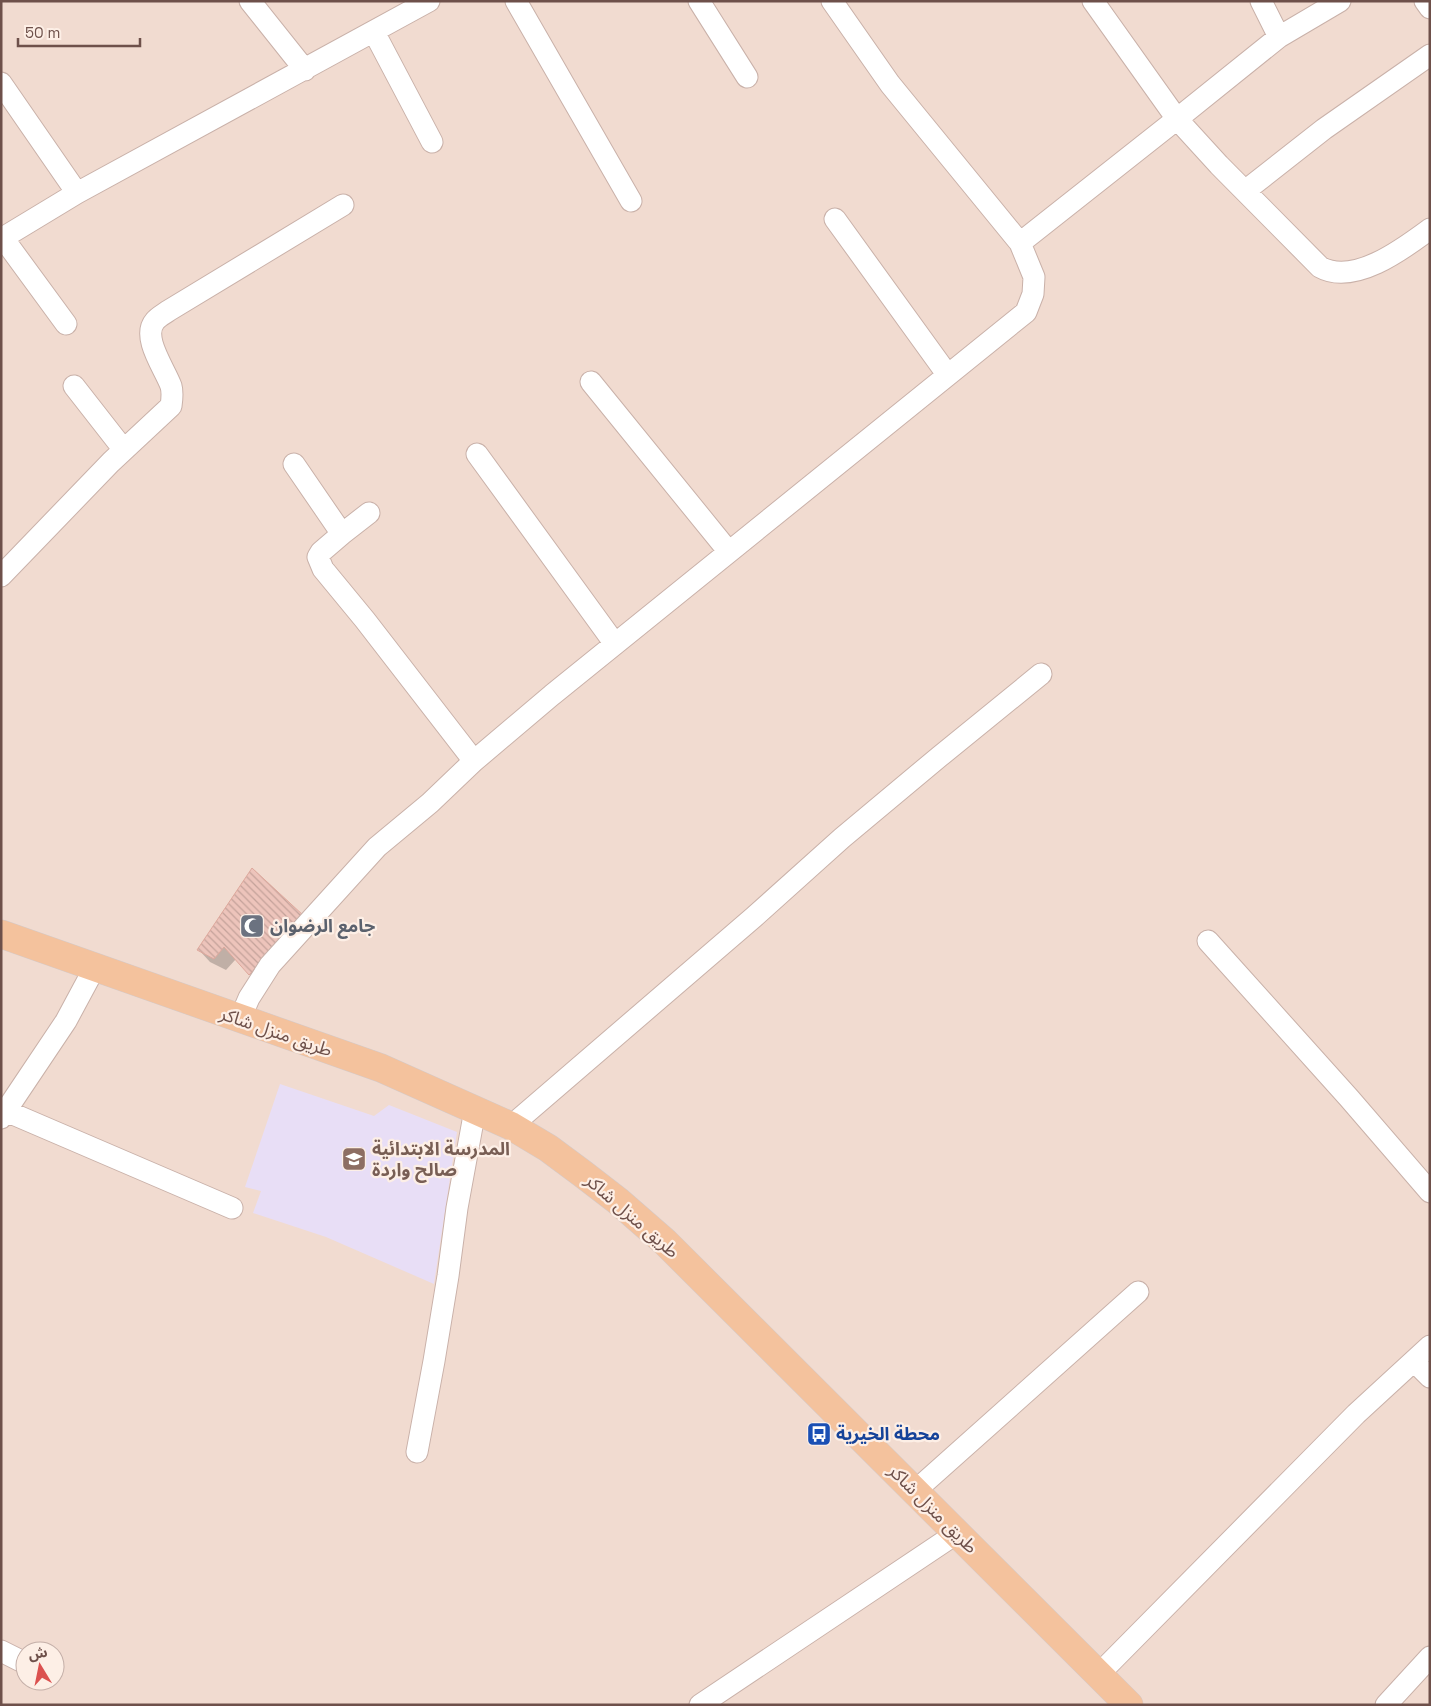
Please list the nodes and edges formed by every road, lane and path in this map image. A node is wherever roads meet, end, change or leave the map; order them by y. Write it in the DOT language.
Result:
graph roads {
  1 [pos="250,1"];
  2 [pos="429,1"];
  3 [pos="516,1"];
  4 [pos="699,1"];
  5 [pos="832,1"];
  6 [pos="1093,1"];
  7 [pos="1261,1"];
  8 [pos="1340,1"];
  9 [pos="1425,1"];
  10 [pos="1430,8"];
  11 [pos="374,32"];
  12 [pos="1279,37"];
  13 [pos="1430,55"];
  14 [pos="305,70"];
  15 [pos="747,77"];
  16 [pos="1,83"];
  17 [pos="1177,120"];
  18 [pos="432,142"];
  19 [pos="1245,191"];
  20 [pos="77,193"];
  21 [pos="631,200"];
  22 [pos="343,205"];
  23 [pos="835,219"];
  24 [pos="1430,230"];
  25 [pos="2,238"];
  26 [pos="1020,243"];
  27 [pos="66,324"];
  28 [pos="948,374"];
  29 [pos="591,382"];
  30 [pos="74,386"];
  31 [pos="124,450"];
  32 [pos="477,454"];
  33 [pos="294,464"];
  34 [pos="369,513"];
  35 [pos="342,534"];
  36 [pos="730,552"];
  37 [pos="1,576"];
  38 [pos="615,644"];
  39 [pos="1041,674"];
  40 [pos="474,761"];
  41 [pos="1,934"];
  42 [pos="1208,941"];
  43 [pos="95,967"];
  44 [pos="240,1019"];
  45 [pos="475,1110"];
  46 [pos="4,1115"];
  47 [pos="511,1126"];
  48 [pos="1430,1192"];
  49 [pos="232,1208"];
  50 [pos="1138,1292"];
  51 [pos="1430,1346"];
  52 [pos="1414,1361"];
  53 [pos="1430,1377"];
  54 [pos="417,1452"];
  55 [pos="915,1491"];
  56 [pos="957,1533"];
  57 [pos="1,1651"];
  58 [pos="15,1658"];
  59 [pos="1430,1658"];
  60 [pos="1098,1675"];
  61 [pos="702,1704"];
  62 [pos="1129,1705"];
  63 [pos="1386,1705"];
  1 -- 14 [label="street"];
  2 -- 11 [label="street"];
  3 -- 21 [label="street"];
  4 -- 15 [label="street"];
  5 -- 26 [label="street"];
  6 -- 17 [label="street"];
  7 -- 12 [label="street"];
  8 -- 12 [label="street"];
  9 -- 10 [label="street"];
  11 -- 14 [label="street"];
  11 -- 18 [label="street"];
  12 -- 17 [label="street"];
  13 -- 19 [label="street"];
  14 -- 20 [label="street"];
  16 -- 20 [label="street"];
  17 -- 19 [label="street"];
  17 -- 26 [label="street"];
  19 -- 24 [label="street"];
  20 -- 25 [label="street"];
  22 -- 31 [label="street"];
  23 -- 28 [label="street"];
  25 -- 27 [label="street"];
  26 -- 28 [label="street"];
  28 -- 36 [label="street"];
  29 -- 36 [label="street"];
  30 -- 31 [label="street"];
  31 -- 37 [label="street"];
  32 -- 38 [label="street"];
  33 -- 35 [label="street"];
  34 -- 35 [label="street"];
  35 -- 40 [label="street"];
  36 -- 38 [label="street"];
  38 -- 40 [label="street"];
  39 -- 47 [label="street"];
  40 -- 44 [label="street"];
  41 -- 43 [label="main road, طريق منزل شاكر"];
  42 -- 48 [label="street"];
  43 -- 44 [label="main road, طريق منزل شاكر"];
  43 -- 46 [label="street"];
  44 -- 45 [label="main road, طريق منزل شاكر"];
  45 -- 47 [label="main road, طريق منزل شاكر"];
  45 -- 54 [label="street"];
  46 -- 49 [label="street"];
  47 -- 55 [label="main road, طريق منزل شاكر"];
  50 -- 55 [label="street"];
  51 -- 52 [label="street"];
  52 -- 53 [label="street"];
  52 -- 60 [label="street"];
  55 -- 56 [label="main road, طريق منزل شاكر"];
  56 -- 60 [label="main road, طريق منزل شاكر"];
  56 -- 61 [label="street"];
  57 -- 58 [label="street"];
  59 -- 63 [label="street"];
  60 -- 62 [label="main road, طريق منزل شاكر"];
}
